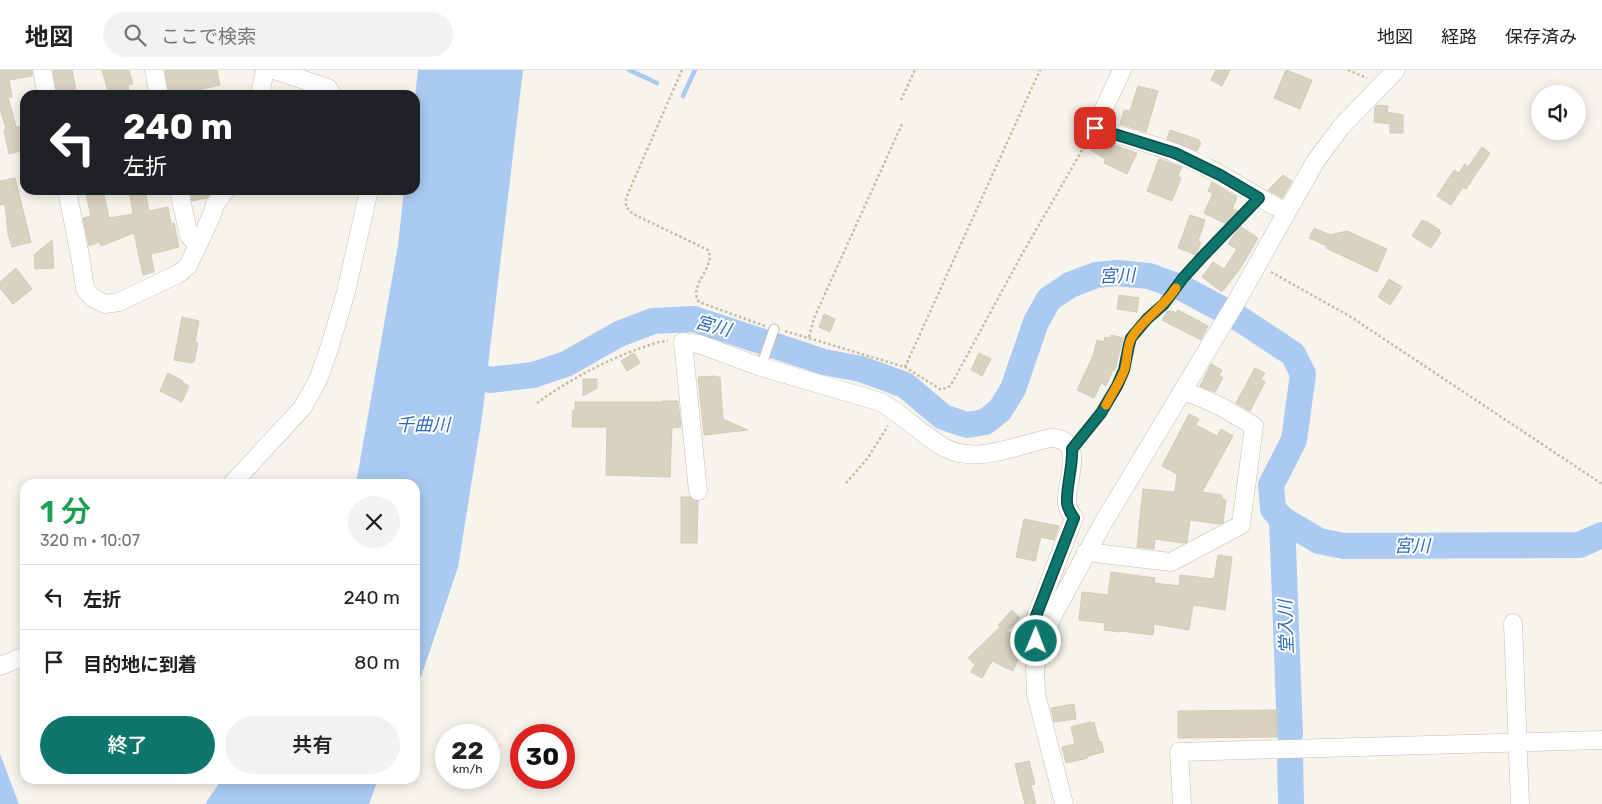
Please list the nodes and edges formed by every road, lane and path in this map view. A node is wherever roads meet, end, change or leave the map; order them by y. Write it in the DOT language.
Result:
graph roads {
  1 [pos="42,70"];
  2 [pos="154,70"];
  3 [pos="266,70"];
  4 [pos="274,70"];
  5 [pos="682,70"];
  6 [pos="915,70"];
  7 [pos="1040,70"];
  8 [pos="1122,70"];
  9 [pos="1396,70"];
  10 [pos="46,90"];
  11 [pos="158,90"];
  12 [pos="261,90"];
  13 [pos="329,90"];
  14 [pos="901,100"];
  15 [pos="904,122"];
  16 [pos="1095,128"];
  17 [pos="68,195"];
  18 [pos="180,195"];
  19 [pos="222,195"];
  20 [pos="368,195"];
  21 [pos="1259,198"];
  22 [pos="1286,212"];
  23 [pos="198,245"];
  24 [pos="1257,264"];
  25 [pos="773,331"];
  26 [pos="809,337"];
  27 [pos="683,342"];
  28 [pos="764,360"];
  29 [pos="905,367"];
  30 [pos="1183,390"];
  31 [pos="537,403"];
  32 [pos="897,412"];
  33 [pos="1072,449"];
  34 [pos="237,479"];
  35 [pos="846,483"];
  36 [pos="1602,484"];
  37 [pos="698,491"];
  38 [pos="1074,518"];
  39 [pos="1103,523"];
  40 [pos="1086,552"];
  41 [pos="1513,623"];
  42 [pos="1040,645"];
  43 [pos="20,658"];
  44 [pos="0,666"];
  45 [pos="1602,740"];
  46 [pos="1518,743"];
  47 [pos="1064,804"];
  48 [pos="1182,804"];
  49 [pos="1520,804"];
  1 -- 10 [label="street"];
  2 -- 11 [label="street"];
  3 -- 12 [label="street"];
  4 -- 13 [label="street"];
  5 -- 25 [label="path"];
  6 -- 14 [label="path"];
  7 -- 29 [label="path"];
  8 -- 16 [label="street"];
  9 -- 22 [label="street"];
  15 -- 26 [label="path"];
  16 -- 21 [label="street"];
  16 -- 29 [label="path"];
  17 -- 23 [label="street"];
  18 -- 23 [label="street"];
  19 -- 23 [label="street"];
  20 -- 34 [label="street"];
  21 -- 22 [label="street"];
  21 -- 33 [label="lane"];
  22 -- 24 [label="street"];
  24 -- 30 [label="street"];
  24 -- 36 [label="path"];
  25 -- 26 [label="path"];
  25 -- 28 [label="lane"];
  26 -- 29 [label="path"];
  27 -- 28 [label="street"];
  27 -- 31 [label="path"];
  27 -- 37 [label="street"];
  28 -- 32 [label="street"];
  30 -- 39 [label="street"];
  30 -- 40 [label="street"];
  32 -- 33 [label="street"];
  32 -- 35 [label="path"];
  33 -- 38 [label="street"];
  38 -- 39 [label="street"];
  38 -- 42 [label="street"];
  39 -- 40 [label="street"];
  40 -- 42 [label="street"];
  41 -- 46 [label="street"];
  42 -- 47 [label="street"];
  43 -- 44 [label="street"];
  45 -- 46 [label="street"];
  46 -- 48 [label="street"];
  46 -- 49 [label="street"];
}
